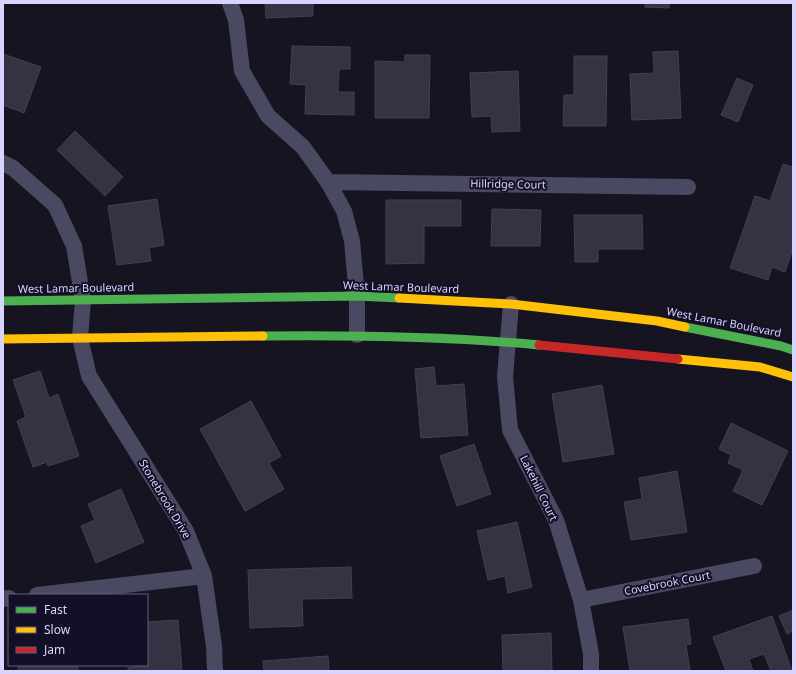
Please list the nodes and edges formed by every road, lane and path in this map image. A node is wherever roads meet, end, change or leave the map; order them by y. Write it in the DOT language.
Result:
graph roads {
  1 [pos="230,3"];
  2 [pos="3,163"];
  3 [pos="328,182"];
  4 [pos="688,187"];
  5 [pos="357,296"];
  6 [pos="82,300"];
  7 [pos="3,301"];
  8 [pos="511,304"];
  9 [pos="357,335"];
  10 [pos="80,338"];
  11 [pos="3,339"];
  12 [pos="508,342"];
  13 [pos="793,350"];
  14 [pos="793,377"];
  15 [pos="754,566"];
  16 [pos="204,576"];
  17 [pos="46,594"];
  18 [pos="581,600"];
  19 [pos="215,671"];
  20 [pos="591,671"];
  1 -- 3 [label="street"];
  2 -- 6 [label="street, Stonebrook Drive"];
  3 -- 4 [label="street, Hillridge Court"];
  3 -- 5 [label="street"];
  5 -- 6 [label="main road, West Lamar Boulevard"];
  5 -- 8 [label="main road, West Lamar Boulevard"];
  5 -- 9 [label="street"];
  6 -- 7 [label="main road, West Lamar Boulevard"];
  6 -- 10 [label="street, Stonebrook Drive"];
  8 -- 12 [label="street, Lakehill Court"];
  8 -- 13 [label="main road, West Lamar Boulevard"];
  9 -- 10 [label="main road"];
  9 -- 12 [label="main road"];
  10 -- 11 [label="main road"];
  10 -- 16 [label="street, Stonebrook Drive"];
  12 -- 14 [label="main road"];
  12 -- 18 [label="street, Lakehill Court"];
  15 -- 18 [label="street, Covebrook Court"];
  16 -- 17 [label="street"];
  16 -- 19 [label="street, Stonebrook Drive"];
  18 -- 20 [label="street, Lakehill Court"];
}
